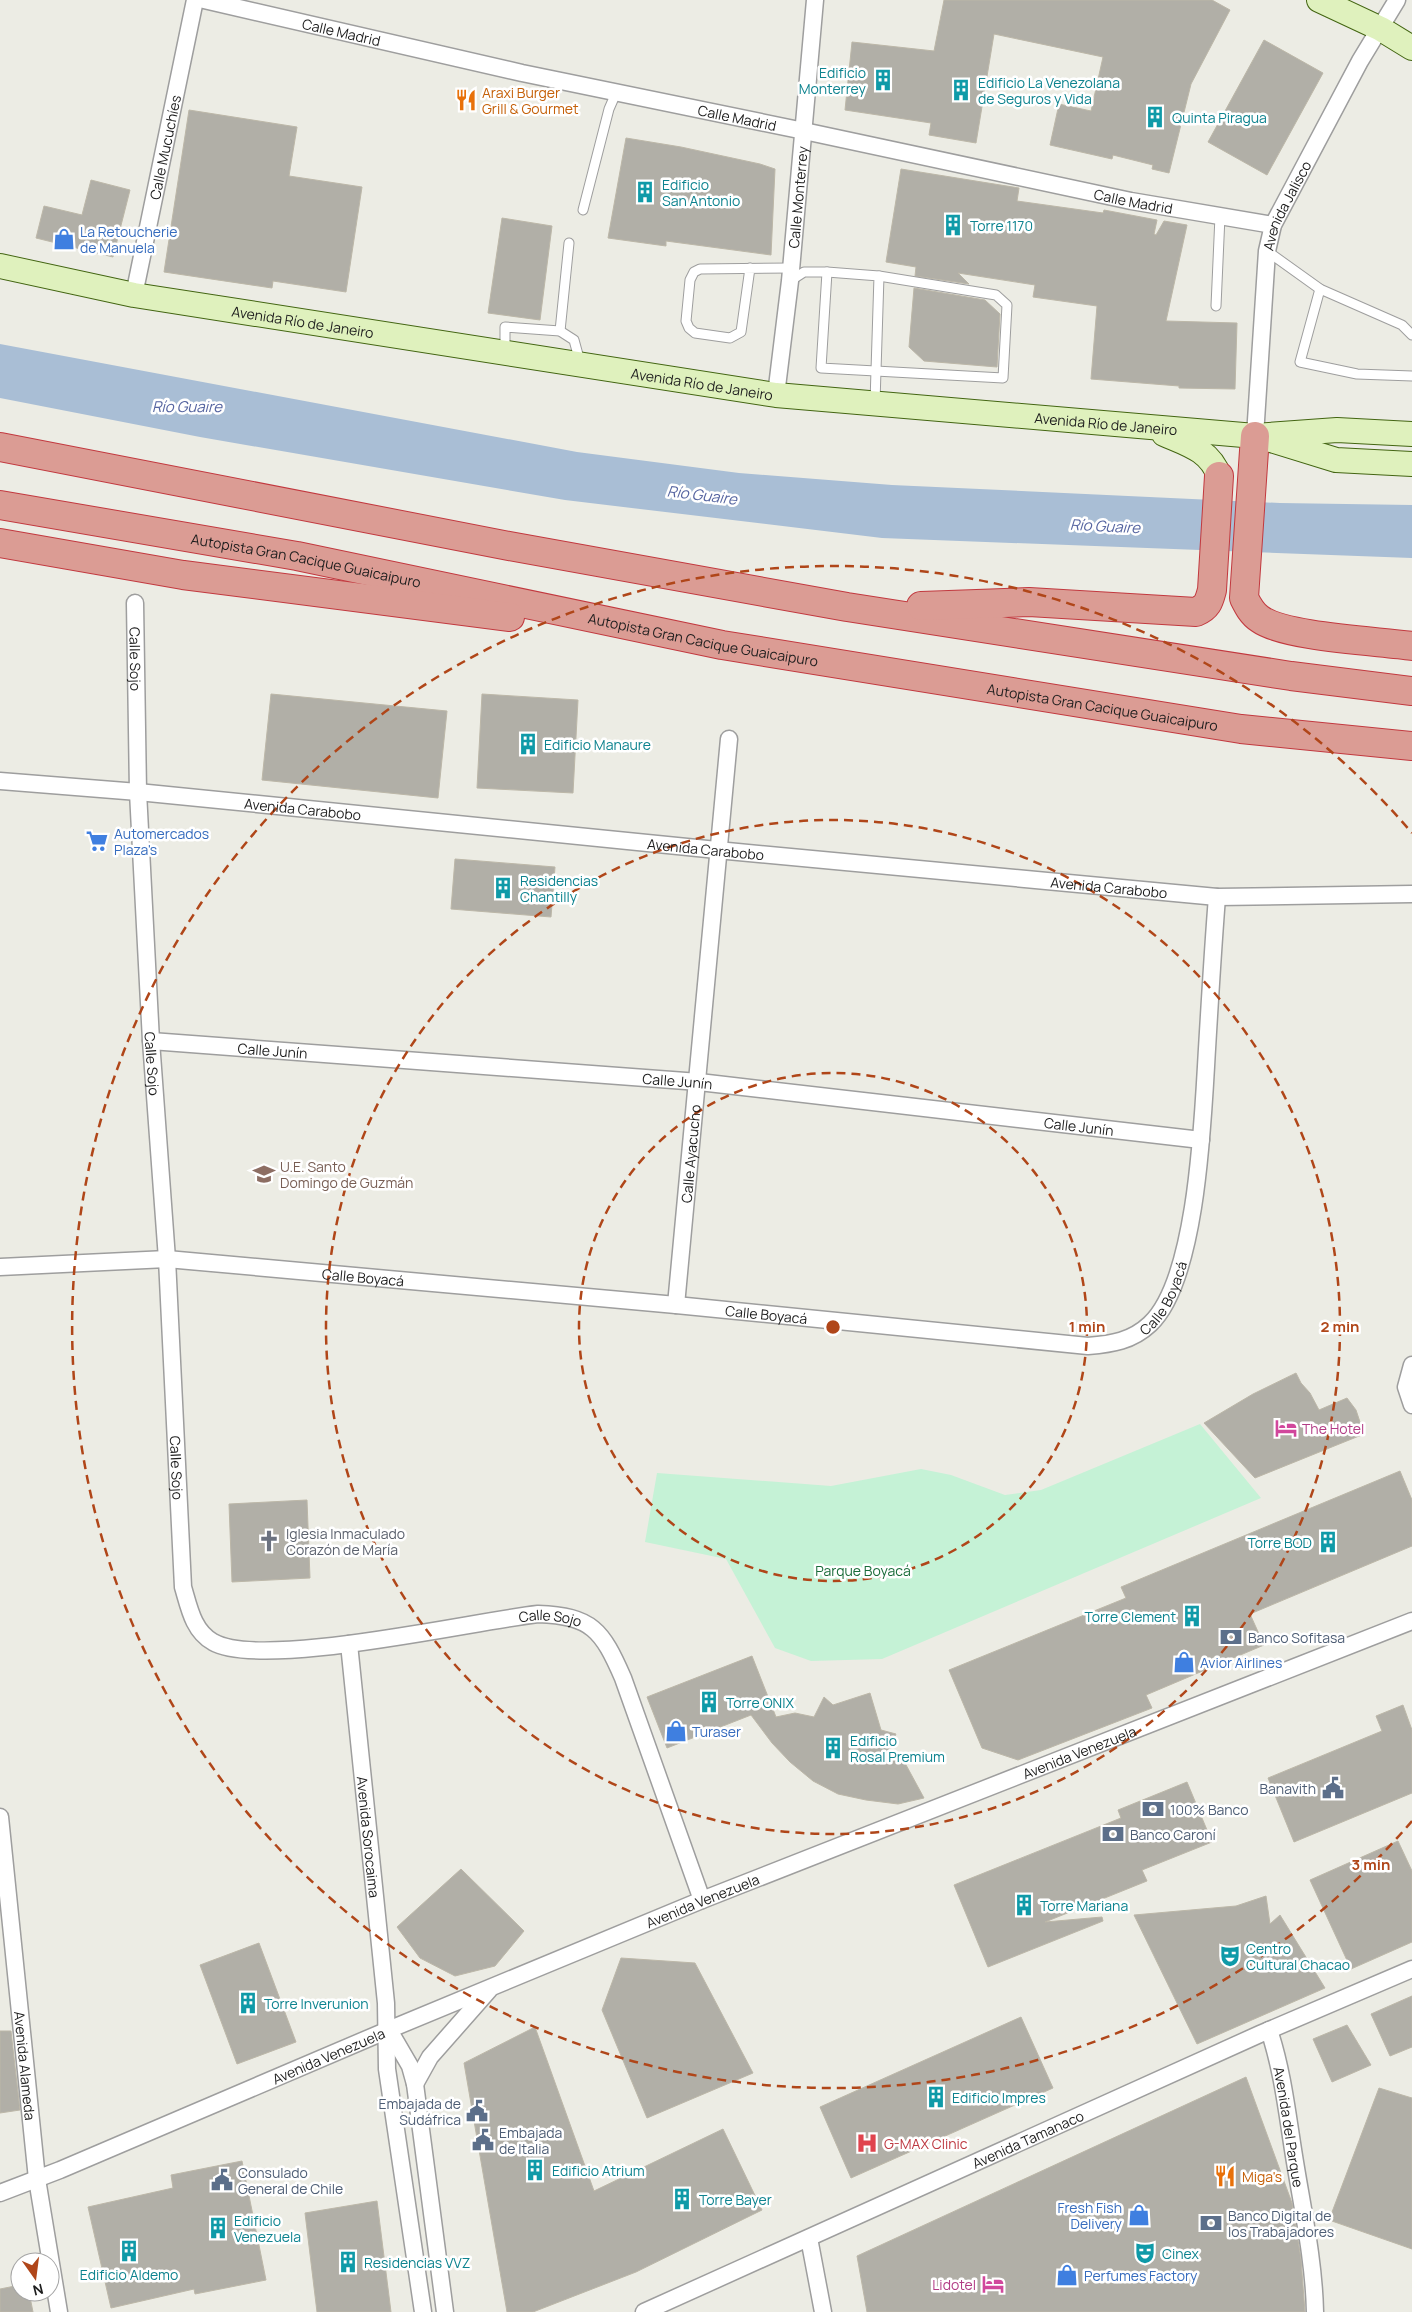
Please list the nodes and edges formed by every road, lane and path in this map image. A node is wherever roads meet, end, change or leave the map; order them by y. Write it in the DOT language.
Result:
graph roads {
  1 [pos="195,0"];
  2 [pos="204,0"];
  3 [pos="815,0"];
  4 [pos="1319,0"];
  5 [pos="1397,0"];
  6 [pos="1380,29"];
  7 [pos="1412,48"];
  8 [pos="616,93"];
  9 [pos="804,131"];
  10 [pos="583,210"];
  11 [pos="1220,216"];
  12 [pos="1274,226"];
  13 [pos="569,243"];
  14 [pos="1267,251"];
  15 [pos="0,266"];
  16 [pos="750,268"];
  17 [pos="827,272"];
  18 [pos="790,274"];
  19 [pos="879,276"];
  20 [pos="1320,289"];
  21 [pos="134,295"];
  22 [pos="1216,306"];
  23 [pos="560,332"];
  24 [pos="1412,335"];
  25 [pos="505,352"];
  26 [pos="580,364"];
  27 [pos="876,371"];
  28 [pos="1412,376"];
  29 [pos="776,394"];
  30 [pos="875,402"];
  31 [pos="1144,425"];
  32 [pos="1412,434"];
  33 [pos="1255,436"];
  34 [pos="0,448"];
  35 [pos="1412,464"];
  36 [pos="1219,476"];
  37 [pos="0,505"];
  38 [pos="0,544"];
  39 [pos="135,603"];
  40 [pos="847,607"];
  41 [pos="722,645"];
  42 [pos="1412,646"];
  43 [pos="1412,690"];
  44 [pos="729,739"];
  45 [pos="1412,746"];
  46 [pos="0,780"];
  47 [pos="138,792"];
  48 [pos="717,850"];
  49 [pos="1412,894"];
  50 [pos="1216,897"];
  51 [pos="151,1042"];
  52 [pos="698,1082"];
  53 [pos="1201,1140"];
  54 [pos="167,1259"];
  55 [pos="0,1267"];
  56 [pos="676,1305"];
  57 [pos="1412,1365"];
  58 [pos="1412,1405"];
  59 [pos="1412,1621"];
  60 [pos="349,1644"];
  61 [pos="0,1818"];
  62 [pos="702,1900"];
  63 [pos="1412,1969"];
  64 [pos="491,1988"];
  65 [pos="388,2030"];
  66 [pos="1269,2030"];
  67 [pos="415,2084"];
  68 [pos="37,2179"];
  69 [pos="0,2193"];
  70 [pos="809,2238"];
  71 [pos="59,2312"];
  72 [pos="423,2312"];
  73 [pos="446,2312"];
  74 [pos="644,2312"];
  75 [pos="823,2312"];
  76 [pos="1315,2312"];
  1 -- 21 [label="street, Calle Mucuchíes"];
  2 -- 8 [label="street, Calle Madrid"];
  3 -- 9 [label="street, Calle Monterrey"];
  4 -- 6 [label="street"];
  5 -- 6 [label="street, Avenida Jalisco"];
  6 -- 7 [label="street"];
  6 -- 12 [label="street, Avenida Jalisco"];
  8 -- 9 [label="street, Calle Madrid"];
  8 -- 10 [label="lane"];
  9 -- 11 [label="street, Calle Madrid"];
  9 -- 18 [label="street, Calle Monterrey"];
  11 -- 12 [label="street, Calle Madrid"];
  11 -- 22 [label="lane"];
  12 -- 14 [label="street, Avenida Jalisco"];
  13 -- 23 [label="lane"];
  14 -- 20 [label="lane"];
  14 -- 33 [label="street, Avenida Jalisco"];
  15 -- 21 [label="street, Avenida Río de Janeiro"];
  16 -- 16 [label="lane"];
  16 -- 18 [label="lane"];
  17 -- 18 [label="lane"];
  17 -- 19 [label="lane"];
  17 -- 27 [label="lane"];
  18 -- 29 [label="street, Calle Monterrey"];
  19 -- 27 [label="lane"];
  19 -- 27 [label="lane"];
  20 -- 24 [label="lane"];
  20 -- 28 [label="lane"];
  21 -- 25 [label="street, Avenida Río de Janeiro"];
  23 -- 25 [label="lane"];
  23 -- 26 [label="lane"];
  25 -- 26 [label="street, Avenida Río de Janeiro"];
  26 -- 29 [label="street, Avenida Río de Janeiro"];
  27 -- 30 [label="lane"];
  29 -- 30 [label="street, Avenida Río de Janeiro"];
  30 -- 31 [label="street, Avenida Río de Janeiro"];
  31 -- 33 [label="street, Avenida Río de Janeiro"];
  31 -- 36 [label="street"];
  32 -- 33 [label="street, Avenida Río de Janeiro"];
  33 -- 35 [label="street"];
  33 -- 42 [label="highway"];
  34 -- 40 [label="highway"];
  36 -- 40 [label="highway"];
  37 -- 41 [label="highway, Autopista Gran Cacique Guaicaipuro"];
  38 -- 41 [label="highway"];
  39 -- 47 [label="street, Calle Sojo"];
  40 -- 43 [label="highway"];
  41 -- 45 [label="highway, Autopista Gran Cacique Guaicaipuro"];
  44 -- 48 [label="street, Calle Ayacucho"];
  46 -- 47 [label="street, Avenida Carabobo"];
  47 -- 48 [label="street, Avenida Carabobo"];
  47 -- 51 [label="street, Calle Sojo"];
  48 -- 50 [label="street, Avenida Carabobo"];
  48 -- 52 [label="street, Calle Ayacucho"];
  49 -- 50 [label="street, Avenida Carabobo"];
  50 -- 53 [label="street, Calle Boyacá"];
  51 -- 52 [label="street, Calle Junín"];
  51 -- 54 [label="street, Calle Sojo"];
  52 -- 53 [label="street, Calle Junín"];
  52 -- 56 [label="street, Calle Ayacucho"];
  53 -- 56 [label="street, Calle Boyacá"];
  54 -- 55 [label="street, Calle Boyacá"];
  54 -- 56 [label="street, Calle Boyacá"];
  54 -- 60 [label="street, Calle Sojo"];
  57 -- 58 [label="street"];
  59 -- 62 [label="street, Avenida Venezuela"];
  60 -- 62 [label="street, Calle Sojo"];
  60 -- 65 [label="street, Avenida Sorocaima"];
  61 -- 68 [label="street, Avenida Alameda"];
  62 -- 64 [label="street, Avenida Venezuela"];
  63 -- 66 [label="street, Avenida Tamanaco"];
  64 -- 65 [label="street, Avenida Venezuela"];
  64 -- 67 [label="street"];
  65 -- 67 [label="street, Avenida Sorocaima"];
  65 -- 68 [label="street, Avenida Venezuela"];
  65 -- 72 [label="street, Avenida Sorocaima"];
  66 -- 70 [label="street, Avenida Tamanaco"];
  66 -- 76 [label="street, Avenida del Parque"];
  67 -- 73 [label="street, Avenida Sorocaima"];
  68 -- 69 [label="street, Avenida Venezuela"];
  68 -- 71 [label="street, Avenida Alameda"];
  70 -- 74 [label="street, Avenida Tamanaco"];
  70 -- 75 [label="street"];
}
